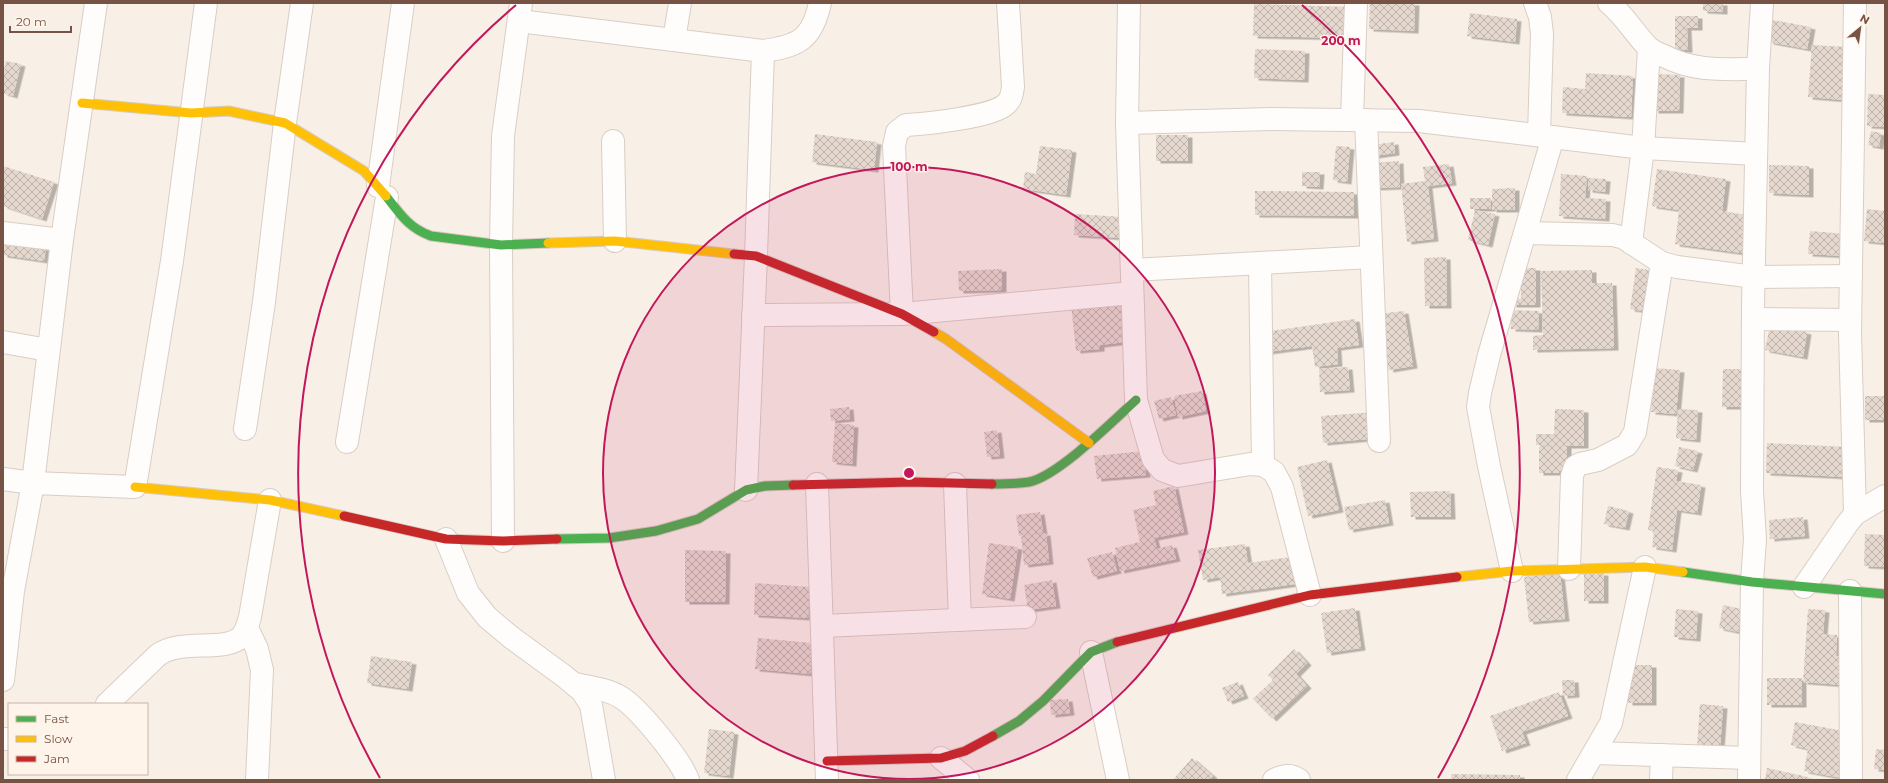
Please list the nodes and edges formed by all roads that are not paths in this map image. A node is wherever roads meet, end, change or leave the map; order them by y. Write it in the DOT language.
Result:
graph roads {
  1 [pos="96,3"];
  2 [pos="206,3"];
  3 [pos="302,3"];
  4 [pos="403,3"];
  5 [pos="680,3"];
  6 [pos="820,3"];
  7 [pos="1008,3"];
  8 [pos="1129,3"];
  9 [pos="1356,3"];
  10 [pos="1535,3"];
  11 [pos="1762,3"];
  12 [pos="1856,3"];
  13 [pos="1623,6"];
  14 [pos="520,12"];
  15 [pos="674,40"];
  16 [pos="1649,49"];
  17 [pos="763,51"];
  18 [pos="1758,68"];
  19 [pos="82,103"];
  20 [pos="191,113"];
  21 [pos="1359,119"];
  22 [pos="284,123"];
  23 [pos="1127,123"];
  24 [pos="1546,136"];
  25 [pos="613,141"];
  26 [pos="1643,148"];
  27 [pos="1756,154"];
  28 [pos="382,191"];
  29 [pos="3,233"];
  30 [pos="1525,233"];
  31 [pos="62,240"];
  32 [pos="615,241"];
  33 [pos="1631,243"];
  34 [pos="501,245"];
  35 [pos="756,256"];
  36 [pos="1371,258"];
  37 [pos="1662,263"];
  38 [pos="1260,264"];
  39 [pos="1132,270"];
  40 [pos="1851,276"];
  41 [pos="1754,277"];
  42 [pos="1132,293"];
  43 [pos="902,314"];
  44 [pos="753,315"];
  45 [pos="1753,319"];
  46 [pos="1850,320"];
  47 [pos="3,342"];
  48 [pos="48,350"];
  49 [pos="1136,400"];
  50 [pos="245,428"];
  51 [pos="1379,440"];
  52 [pos="347,442"];
  53 [pos="1089,443"];
  54 [pos="1262,465"];
  55 [pos="3,479"];
  56 [pos="33,483"];
  57 [pos="817,484"];
  58 [pos="955,484"];
  59 [pos="135,487"];
  60 [pos="746,490"];
  61 [pos="1885,496"];
  62 [pos="270,500"];
  63 [pos="1855,514"];
  64 [pos="446,539"];
  65 [pos="503,541"];
  66 [pos="1645,567"];
  67 [pos="1569,569"];
  68 [pos="1512,571"];
  69 [pos="1752,582"];
  70 [pos="1804,587"];
  71 [pos="8,590"];
  72 [pos="1850,591"];
  73 [pos="1885,594"];
  74 [pos="1310,595"];
  75 [pos="1025,617"];
  76 [pos="960,620"];
  77 [pos="823,626"];
  78 [pos="247,628"];
  79 [pos="1091,652"];
  80 [pos="3,680"];
  81 [pos="575,684"];
  82 [pos="108,703"];
  83 [pos="1595,753"];
  84 [pos="1662,755"];
  85 [pos="941,758"];
  86 [pos="1749,758"];
  87 [pos="827,770"];
  88 [pos="257,780"];
  89 [pos="604,780"];
  90 [pos="688,780"];
  91 [pos="968,780"];
  92 [pos="1118,780"];
  93 [pos="1274,780"];
  94 [pos="1299,780"];
  95 [pos="1578,780"];
  96 [pos="1661,780"];
  97 [pos="1749,780"];
  98 [pos="1851,780"];
  1 -- 19 [label="street"];
  2 -- 20 [label="street"];
  3 -- 22 [label="street"];
  4 -- 28 [label="street"];
  5 -- 15 [label="street"];
  6 -- 17 [label="street"];
  7 -- 43 [label="street"];
  8 -- 23 [label="street"];
  9 -- 21 [label="street"];
  10 -- 24 [label="street"];
  11 -- 18 [label="street"];
  12 -- 40 [label="street"];
  13 -- 16 [label="street"];
  14 -- 15 [label="street"];
  14 -- 34 [label="street"];
  15 -- 17 [label="street"];
  16 -- 18 [label="street"];
  16 -- 26 [label="street"];
  17 -- 35 [label="street"];
  18 -- 27 [label="street"];
  19 -- 20 [label="street"];
  19 -- 31 [label="street"];
  20 -- 22 [label="street"];
  20 -- 59 [label="street"];
  21 -- 23 [label="street"];
  21 -- 24 [label="street"];
  21 -- 36 [label="street"];
  22 -- 28 [label="street"];
  22 -- 50 [label="street"];
  23 -- 39 [label="street"];
  24 -- 26 [label="street"];
  24 -- 30 [label="street"];
  25 -- 32 [label="street"];
  26 -- 27 [label="street"];
  26 -- 33 [label="street"];
  27 -- 41 [label="street"];
  28 -- 34 [label="street"];
  28 -- 52 [label="street"];
  29 -- 31 [label="street"];
  30 -- 33 [label="street"];
  30 -- 68 [label="street"];
  31 -- 48 [label="street"];
  32 -- 34 [label="street"];
  32 -- 35 [label="street"];
  33 -- 37 [label="street"];
  34 -- 65 [label="street"];
  35 -- 43 [label="street"];
  35 -- 44 [label="street"];
  36 -- 38 [label="street"];
  36 -- 51 [label="street"];
  37 -- 41 [label="street"];
  37 -- 67 [label="street"];
  38 -- 39 [label="street"];
  38 -- 54 [label="street"];
  39 -- 42 [label="street"];
  40 -- 41 [label="street"];
  40 -- 46 [label="street"];
  41 -- 45 [label="street"];
  42 -- 43 [label="street"];
  42 -- 49 [label="street"];
  43 -- 44 [label="street"];
  43 -- 53 [label="street"];
  44 -- 60 [label="street"];
  45 -- 46 [label="street"];
  45 -- 69 [label="street"];
  46 -- 63 [label="street"];
  47 -- 48 [label="street"];
  48 -- 56 [label="street"];
  49 -- 53 [label="street"];
  49 -- 54 [label="street"];
  53 -- 58 [label="street"];
  54 -- 74 [label="street"];
  55 -- 56 [label="street"];
  56 -- 59 [label="street"];
  56 -- 71 [label="street"];
  57 -- 58 [label="street"];
  57 -- 60 [label="street"];
  57 -- 77 [label="street"];
  58 -- 76 [label="street"];
  59 -- 62 [label="street"];
  60 -- 65 [label="street"];
  61 -- 63 [label="street"];
  62 -- 64 [label="street"];
  62 -- 78 [label="street"];
  63 -- 70 [label="street"];
  64 -- 65 [label="street"];
  64 -- 81 [label="street"];
  66 -- 67 [label="street"];
  66 -- 69 [label="street"];
  66 -- 83 [label="street"];
  67 -- 68 [label="street"];
  68 -- 74 [label="street"];
  69 -- 70 [label="street"];
  69 -- 86 [label="street"];
  70 -- 72 [label="street"];
  71 -- 80 [label="street"];
  72 -- 73 [label="street"];
  72 -- 98 [label="street"];
  74 -- 79 [label="street"];
  75 -- 76 [label="street"];
  76 -- 77 [label="street"];
  77 -- 87 [label="street"];
  78 -- 82 [label="street"];
  78 -- 88 [label="street"];
  79 -- 85 [label="street"];
  79 -- 92 [label="street"];
  81 -- 89 [label="street"];
  81 -- 90 [label="street"];
  83 -- 84 [label="street"];
  83 -- 95 [label="street"];
  84 -- 86 [label="street"];
  84 -- 96 [label="street"];
  85 -- 87 [label="street"];
  85 -- 91 [label="street"];
  86 -- 97 [label="street"];
  93 -- 94 [label="street"];
}
